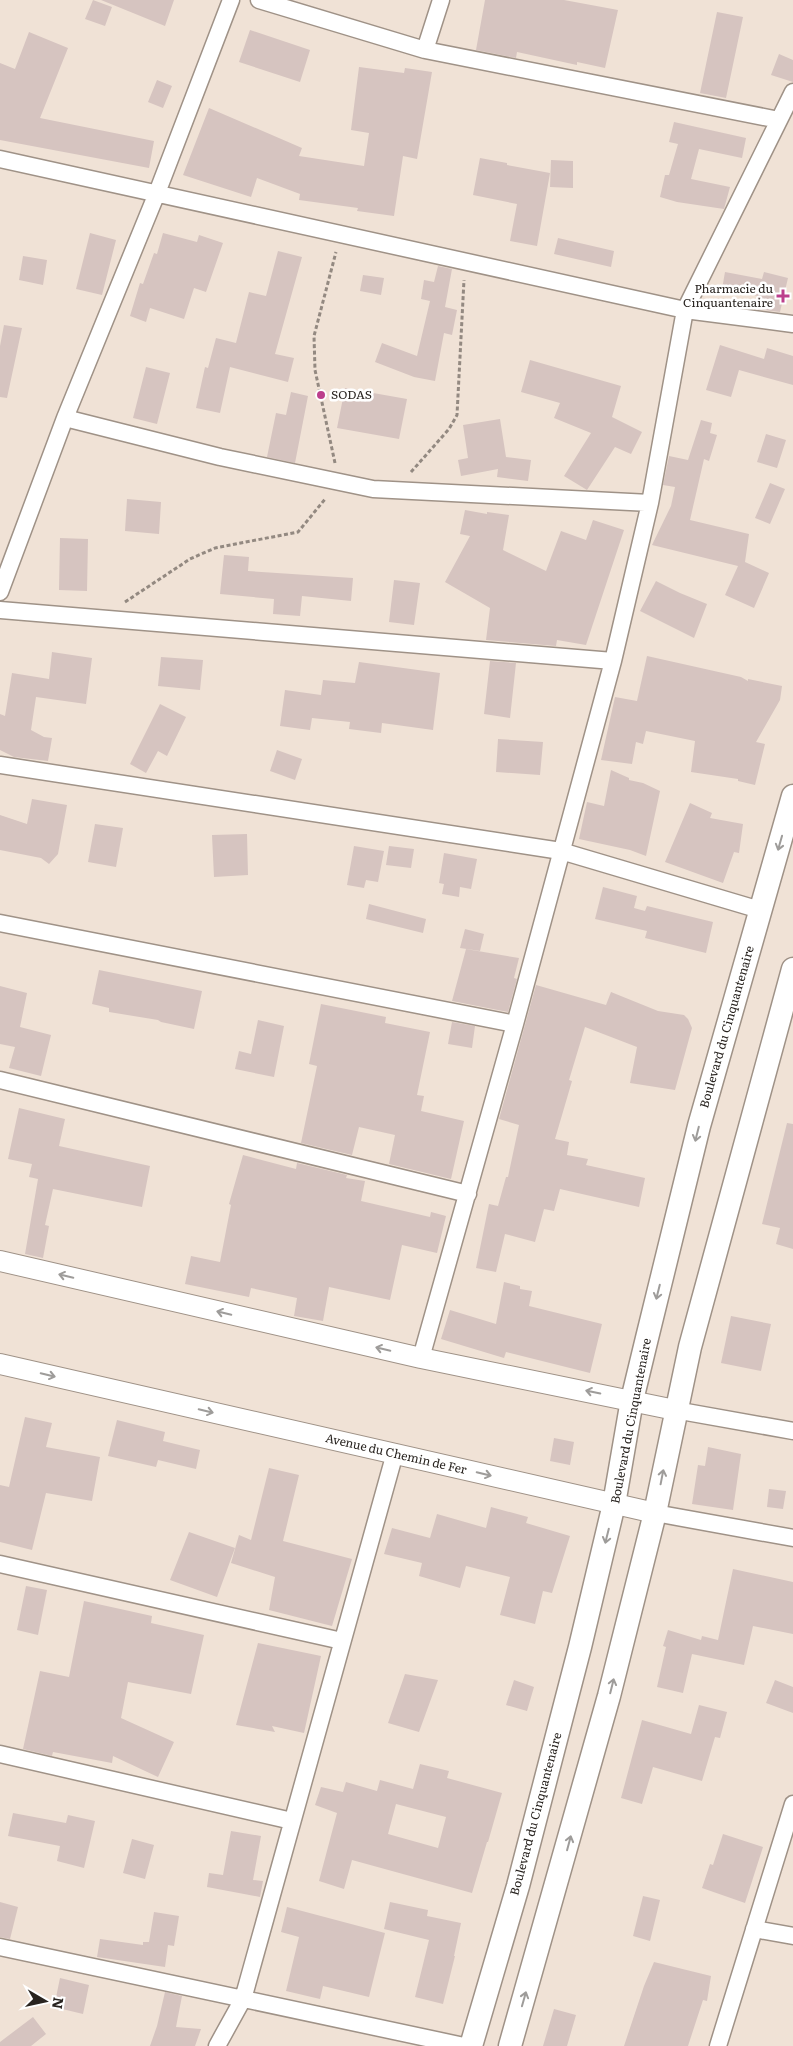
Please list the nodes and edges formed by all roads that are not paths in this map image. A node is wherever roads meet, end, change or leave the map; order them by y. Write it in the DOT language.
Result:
graph roads {
  1 [pos="230,0"];
  2 [pos="259,0"];
  3 [pos="441,0"];
  4 [pos="425,50"];
  5 [pos="793,92"];
  6 [pos="779,120"];
  7 [pos="0,159"];
  8 [pos="157,193"];
  9 [pos="685,310"];
  10 [pos="793,324"];
  11 [pos="65,418"];
  12 [pos="650,503"];
  13 [pos="0,592"];
  14 [pos="0,610"];
  15 [pos="613,660"];
  16 [pos="0,766"];
  17 [pos="793,796"];
  18 [pos="562,852"];
  19 [pos="760,910"];
  20 [pos="0,923"];
  21 [pos="793,970"];
  22 [pos="515,1024"];
  23 [pos="0,1080"];
  24 [pos="468,1194"];
  25 [pos="0,1261"];
  26 [pos="421,1358"];
  27 [pos="0,1364"];
  28 [pos="632,1400"];
  29 [pos="675,1410"];
  30 [pos="793,1431"];
  31 [pos="395,1453"];
  32 [pos="614,1504"];
  33 [pos="655,1512"];
  34 [pos="793,1538"];
  35 [pos="0,1564"];
  36 [pos="342,1641"];
  37 [pos="0,1754"];
  38 [pos="793,1804"];
  39 [pos="292,1821"];
  40 [pos="754,1929"];
  41 [pos="793,1936"];
  42 [pos="0,1947"];
  43 [pos="243,1999"];
  44 [pos="217,2046"];
  45 [pos="464,2046"];
  46 [pos="471,2046"];
  47 [pos="510,2046"];
  48 [pos="718,2046"];
  1 -- 8 [label="street"];
  2 -- 4 [label="street"];
  3 -- 4 [label="street"];
  4 -- 6 [label="street"];
  5 -- 6 [label="street"];
  6 -- 9 [label="street"];
  7 -- 8 [label="street"];
  8 -- 9 [label="street"];
  8 -- 11 [label="street"];
  9 -- 10 [label="street"];
  9 -- 12 [label="street"];
  11 -- 12 [label="street"];
  11 -- 13 [label="street"];
  12 -- 15 [label="street"];
  14 -- 15 [label="street"];
  15 -- 18 [label="street"];
  16 -- 18 [label="street"];
  17 -- 19 [label="main road, Boulevard du Cinquantenaire, one-way"];
  18 -- 19 [label="street"];
  18 -- 22 [label="street"];
  19 -- 28 [label="main road, Boulevard du Cinquantenaire, one-way"];
  20 -- 22 [label="street"];
  21 -- 29 [label="main road"];
  22 -- 24 [label="street"];
  23 -- 24 [label="street"];
  24 -- 26 [label="street"];
  26 -- 25 [label="street, one-way"];
  28 -- 26 [label="street, one-way"];
  27 -- 31 [label="street, Avenue du Chemin de Fer, one-way"];
  28 -- 29 [label="street"];
  28 -- 32 [label="main road, Boulevard du Cinquantenaire"];
  29 -- 30 [label="street"];
  33 -- 29 [label="main road, one-way"];
  31 -- 32 [label="street, Avenue du Chemin de Fer, one-way"];
  31 -- 36 [label="street"];
  32 -- 33 [label="street, Avenue du Chemin de Fer"];
  32 -- 46 [label="main road, Boulevard du Cinquantenaire, one-way"];
  33 -- 34 [label="street, Avenue du Chemin de Fer"];
  47 -- 33 [label="main road, one-way"];
  35 -- 36 [label="street"];
  36 -- 39 [label="street"];
  37 -- 39 [label="street"];
  38 -- 40 [label="street"];
  39 -- 43 [label="street"];
  40 -- 41 [label="street"];
  40 -- 48 [label="street"];
  42 -- 43 [label="street"];
  43 -- 44 [label="street"];
  43 -- 45 [label="street"];
}
